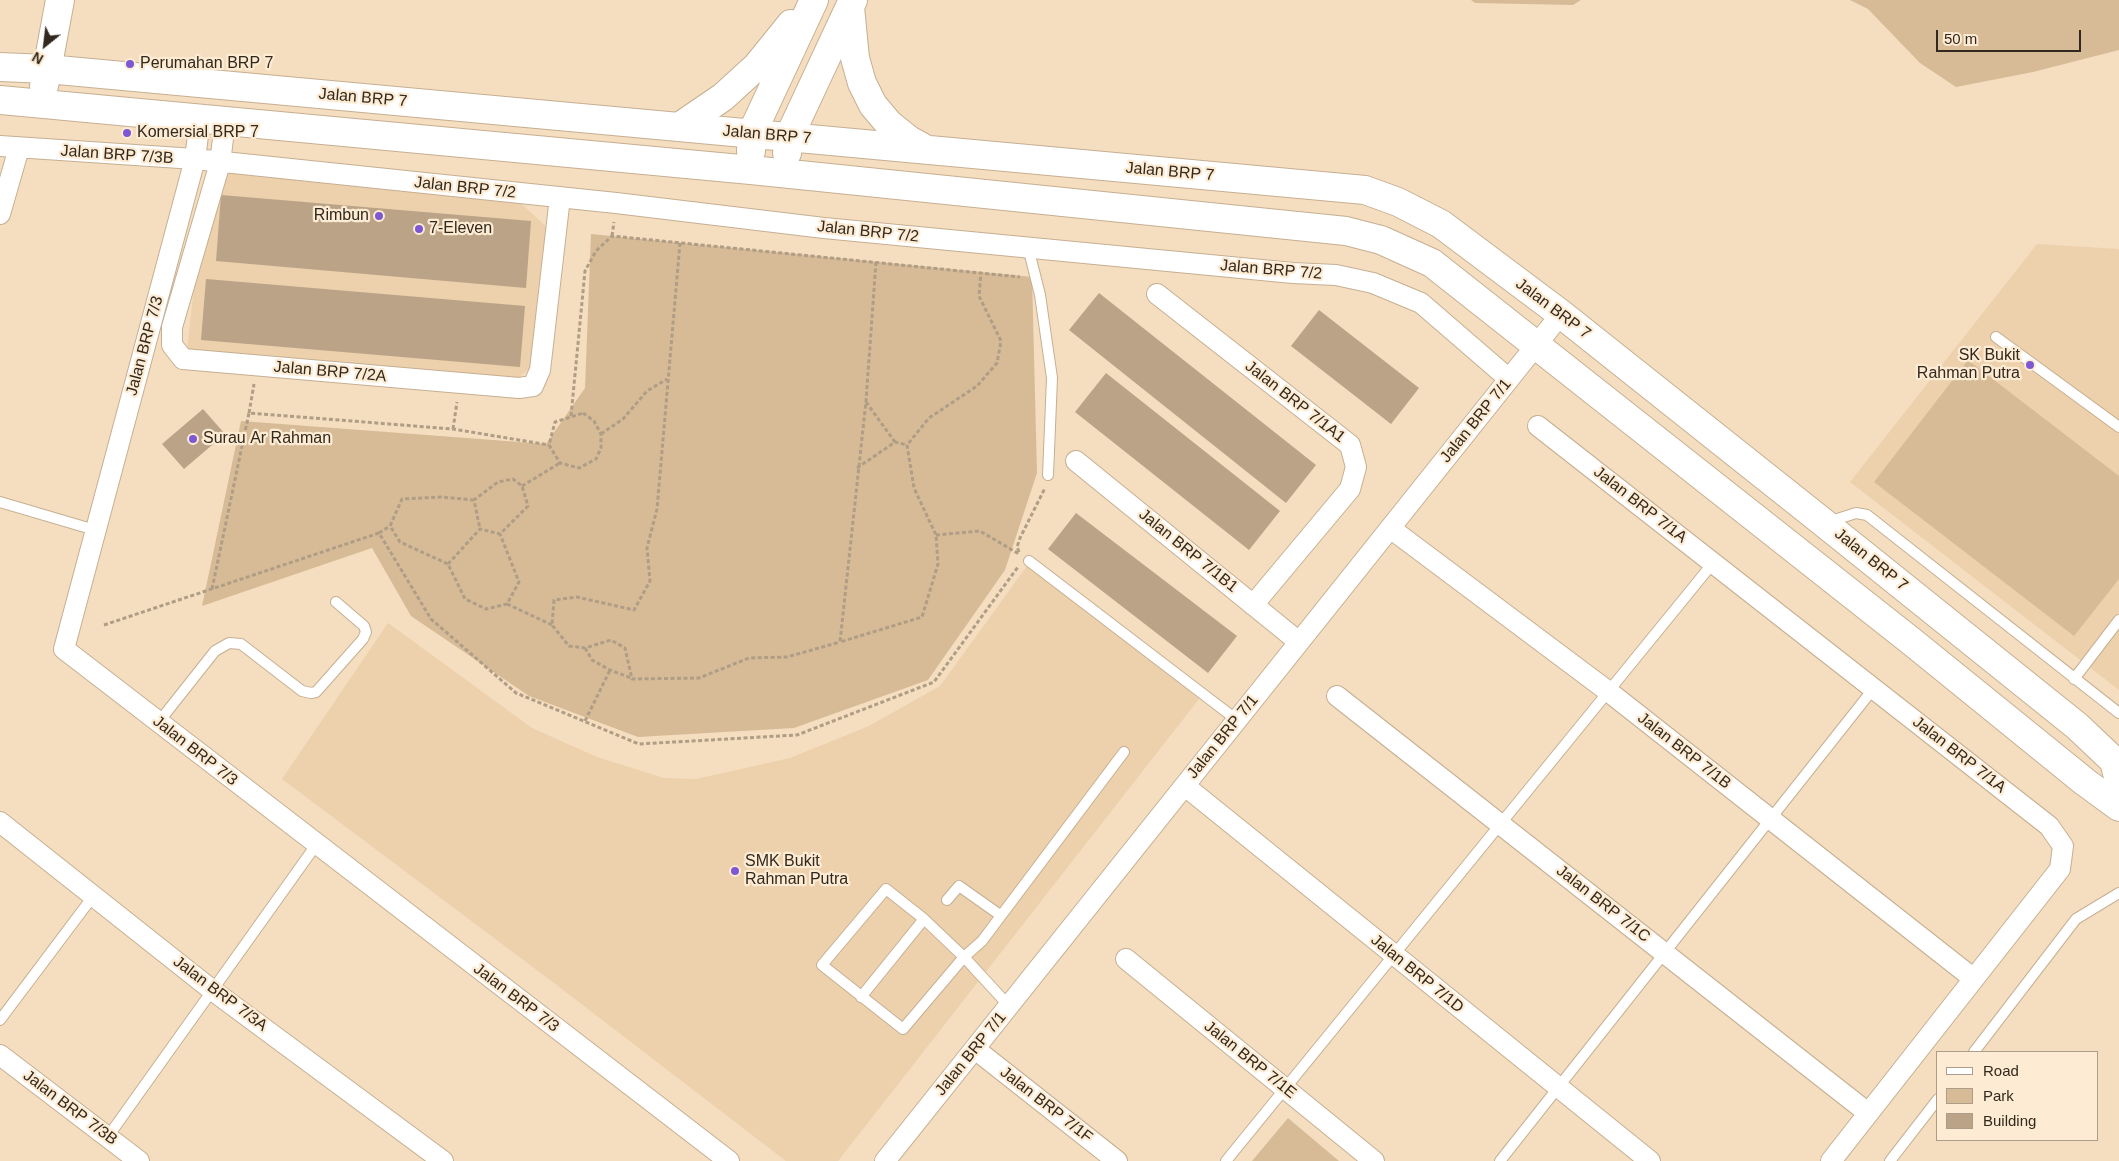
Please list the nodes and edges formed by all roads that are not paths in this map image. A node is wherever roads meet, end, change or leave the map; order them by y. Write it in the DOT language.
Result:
graph roads {
  1 [pos="60,0"];
  2 [pos="808,0"];
  3 [pos="814,0"];
  4 [pos="852,3"];
  5 [pos="0,66"];
  6 [pos="47,69"];
  7 [pos="0,100"];
  8 [pos="41,105"];
  9 [pos="212,121"];
  10 [pos="679,127"];
  11 [pos="752,133"];
  12 [pos="789,137"];
  13 [pos="9,147"];
  14 [pos="929,150"];
  15 [pos="195,160"];
  16 [pos="220,163"];
  17 [pos="751,170"];
  18 [pos="785,174"];
  19 [pos="560,197"];
  20 [pos="0,214"];
  21 [pos="1028,247"];
  22 [pos="1157,294"];
  23 [pos="1561,314"];
  24 [pos="1996,337"];
  25 [pos="1535,346"];
  26 [pos="1509,379"];
  27 [pos="1538,426"];
  28 [pos="2119,427"];
  29 [pos="1076,461"];
  30 [pos="1048,475"];
  31 [pos="0,502"];
  32 [pos="1824,523"];
  33 [pos="1390,528"];
  34 [pos="95,530"];
  35 [pos="1026,560"];
  36 [pos="1714,563"];
  37 [pos="336,602"];
  38 [pos="1253,605"];
  39 [pos="2119,620"];
  40 [pos="1299,642"];
  41 [pos="2074,679"];
  42 [pos="1874,688"];
  43 [pos="1609,692"];
  44 [pos="1337,696"];
  45 [pos="2119,713"];
  46 [pos="1237,720"];
  47 [pos="158,723"];
  48 [pos="1124,752"];
  49 [pos="2117,758"];
  50 [pos="1185,786"];
  51 [pos="2119,794"];
  52 [pos="2119,807"];
  53 [pos="1771,819"];
  54 [pos="0,822"];
  55 [pos="1500,824"];
  56 [pos="316,845"];
  57 [pos="2119,893"];
  58 [pos="94,895"];
  59 [pos="947,900"];
  60 [pos="1000,915"];
  61 [pos="924,919"];
  62 [pos="1665,953"];
  63 [pos="1394,955"];
  64 [pos="964,957"];
  65 [pos="1126,959"];
  66 [pos="1974,979"];
  67 [pos="212,990"];
  68 [pos="861,997"];
  69 [pos="1009,1006"];
  70 [pos="0,1020"];
  71 [pos="975,1049"];
  72 [pos="1975,1051"];
  73 [pos="0,1055"];
  74 [pos="1558,1088"];
  75 [pos="1285,1089"];
  76 [pos="1936,1102"];
  77 [pos="1868,1113"];
  78 [pos="108,1138"];
  79 [pos="140,1161"];
  80 [pos="443,1161"];
  81 [pos="729,1161"];
  82 [pos="885,1161"];
  83 [pos="1117,1161"];
  84 [pos="1226,1161"];
  85 [pos="1374,1161"];
  86 [pos="1500,1161"];
  87 [pos="1650,1161"];
  88 [pos="1831,1161"];
  89 [pos="1890,1161"];
  1 -- 6 [label="main road"];
  2 -- 10 [label="main road"];
  3 -- 11 [label="main road"];
  4 -- 12 [label="main road"];
  4 -- 14 [label="main road"];
  5 -- 6 [label="main road, Jalan BRP 7"];
  6 -- 8 [label="main road"];
  6 -- 10 [label="main road, Jalan BRP 7"];
  7 -- 8 [label="main road"];
  8 -- 9 [label="main road"];
  9 -- 15 [label="street, Jalan BRP 7/3B"];
  9 -- 16 [label="street, Jalan BRP 7/2A"];
  9 -- 17 [label="main road"];
  10 -- 11 [label="main road, Jalan BRP 7"];
  11 -- 12 [label="main road, Jalan BRP 7"];
  11 -- 17 [label="main road"];
  12 -- 14 [label="main road, Jalan BRP 7"];
  12 -- 18 [label="main road"];
  13 -- 15 [label="street, Jalan BRP 7/3B"];
  13 -- 20 [label="street"];
  14 -- 23 [label="main road, Jalan BRP 7"];
  15 -- 16 [label="street, Jalan BRP 7/2"];
  15 -- 34 [label="street, Jalan BRP 7/3"];
  16 -- 19 [label="street, Jalan BRP 7/2"];
  16 -- 19 [label="street, Jalan BRP 7/2A"];
  17 -- 18 [label="main road"];
  18 -- 25 [label="main road"];
  19 -- 21 [label="street, Jalan BRP 7/2"];
  21 -- 26 [label="street, Jalan BRP 7/2"];
  21 -- 30 [label="lane"];
  22 -- 38 [label="street, Jalan BRP 7/1A1"];
  23 -- 25 [label="street, Jalan BRP 7/1"];
  23 -- 32 [label="main road, Jalan BRP 7"];
  24 -- 28 [label="lane"];
  25 -- 26 [label="street, Jalan BRP 7/1"];
  25 -- 52 [label="main road"];
  26 -- 33 [label="street, Jalan BRP 7/1"];
  27 -- 36 [label="street, Jalan BRP 7/1A"];
  29 -- 38 [label="street, Jalan BRP 7/1B1"];
  31 -- 34 [label="lane"];
  32 -- 41 [label="lane"];
  32 -- 49 [label="main road, Jalan BRP 7"];
  33 -- 40 [label="street, Jalan BRP 7/1"];
  33 -- 43 [label="street, Jalan BRP 7/1B"];
  34 -- 47 [label="street, Jalan BRP 7/3"];
  35 -- 46 [label="lane"];
  36 -- 42 [label="street, Jalan BRP 7/1A"];
  36 -- 43 [label="lane"];
  37 -- 47 [label="lane"];
  38 -- 40 [label="street, Jalan BRP 7/1B1"];
  39 -- 41 [label="lane"];
  40 -- 46 [label="street, Jalan BRP 7/1"];
  41 -- 45 [label="lane"];
  42 -- 53 [label="lane"];
  42 -- 66 [label="street, Jalan BRP 7/1A"];
  43 -- 53 [label="street, Jalan BRP 7/1B"];
  43 -- 55 [label="lane"];
  44 -- 55 [label="street, Jalan BRP 7/1C"];
  46 -- 50 [label="street, Jalan BRP 7/1"];
  47 -- 56 [label="street, Jalan BRP 7/3"];
  48 -- 60 [label="lane"];
  49 -- 51 [label="main road, Jalan BRP 7"];
  50 -- 63 [label="street, Jalan BRP 7/1D"];
  50 -- 69 [label="street, Jalan BRP 7/1"];
  53 -- 62 [label="lane"];
  53 -- 66 [label="street, Jalan BRP 7/1B"];
  54 -- 58 [label="street, Jalan BRP 7/3A"];
  55 -- 62 [label="street, Jalan BRP 7/1C"];
  55 -- 63 [label="lane"];
  56 -- 67 [label="lane"];
  56 -- 81 [label="street, Jalan BRP 7/3"];
  57 -- 72 [label="lane"];
  58 -- 67 [label="street, Jalan BRP 7/3A"];
  58 -- 70 [label="lane"];
  59 -- 60 [label="lane"];
  60 -- 64 [label="lane"];
  61 -- 64 [label="lane"];
  61 -- 68 [label="lane"];
  61 -- 68 [label="lane"];
  62 -- 74 [label="lane"];
  62 -- 77 [label="street, Jalan BRP 7/1C"];
  63 -- 74 [label="street, Jalan BRP 7/1D"];
  63 -- 75 [label="lane"];
  64 -- 68 [label="lane"];
  64 -- 69 [label="lane"];
  65 -- 75 [label="street, Jalan BRP 7/1E"];
  66 -- 77 [label="street, Jalan BRP 7/1A"];
  67 -- 78 [label="lane"];
  67 -- 80 [label="street, Jalan BRP 7/3A"];
  69 -- 71 [label="street, Jalan BRP 7/1"];
  71 -- 82 [label="street, Jalan BRP 7/1"];
  71 -- 83 [label="street, Jalan BRP 7/1F"];
  73 -- 78 [label="street, Jalan BRP 7/3B"];
  74 -- 86 [label="lane"];
  74 -- 87 [label="street, Jalan BRP 7/1D"];
  75 -- 84 [label="lane"];
  75 -- 85 [label="street, Jalan BRP 7/1E"];
  76 -- 89 [label="lane"];
  77 -- 88 [label="street, Jalan BRP 7/1A"];
  78 -- 79 [label="street, Jalan BRP 7/3B"];
}
